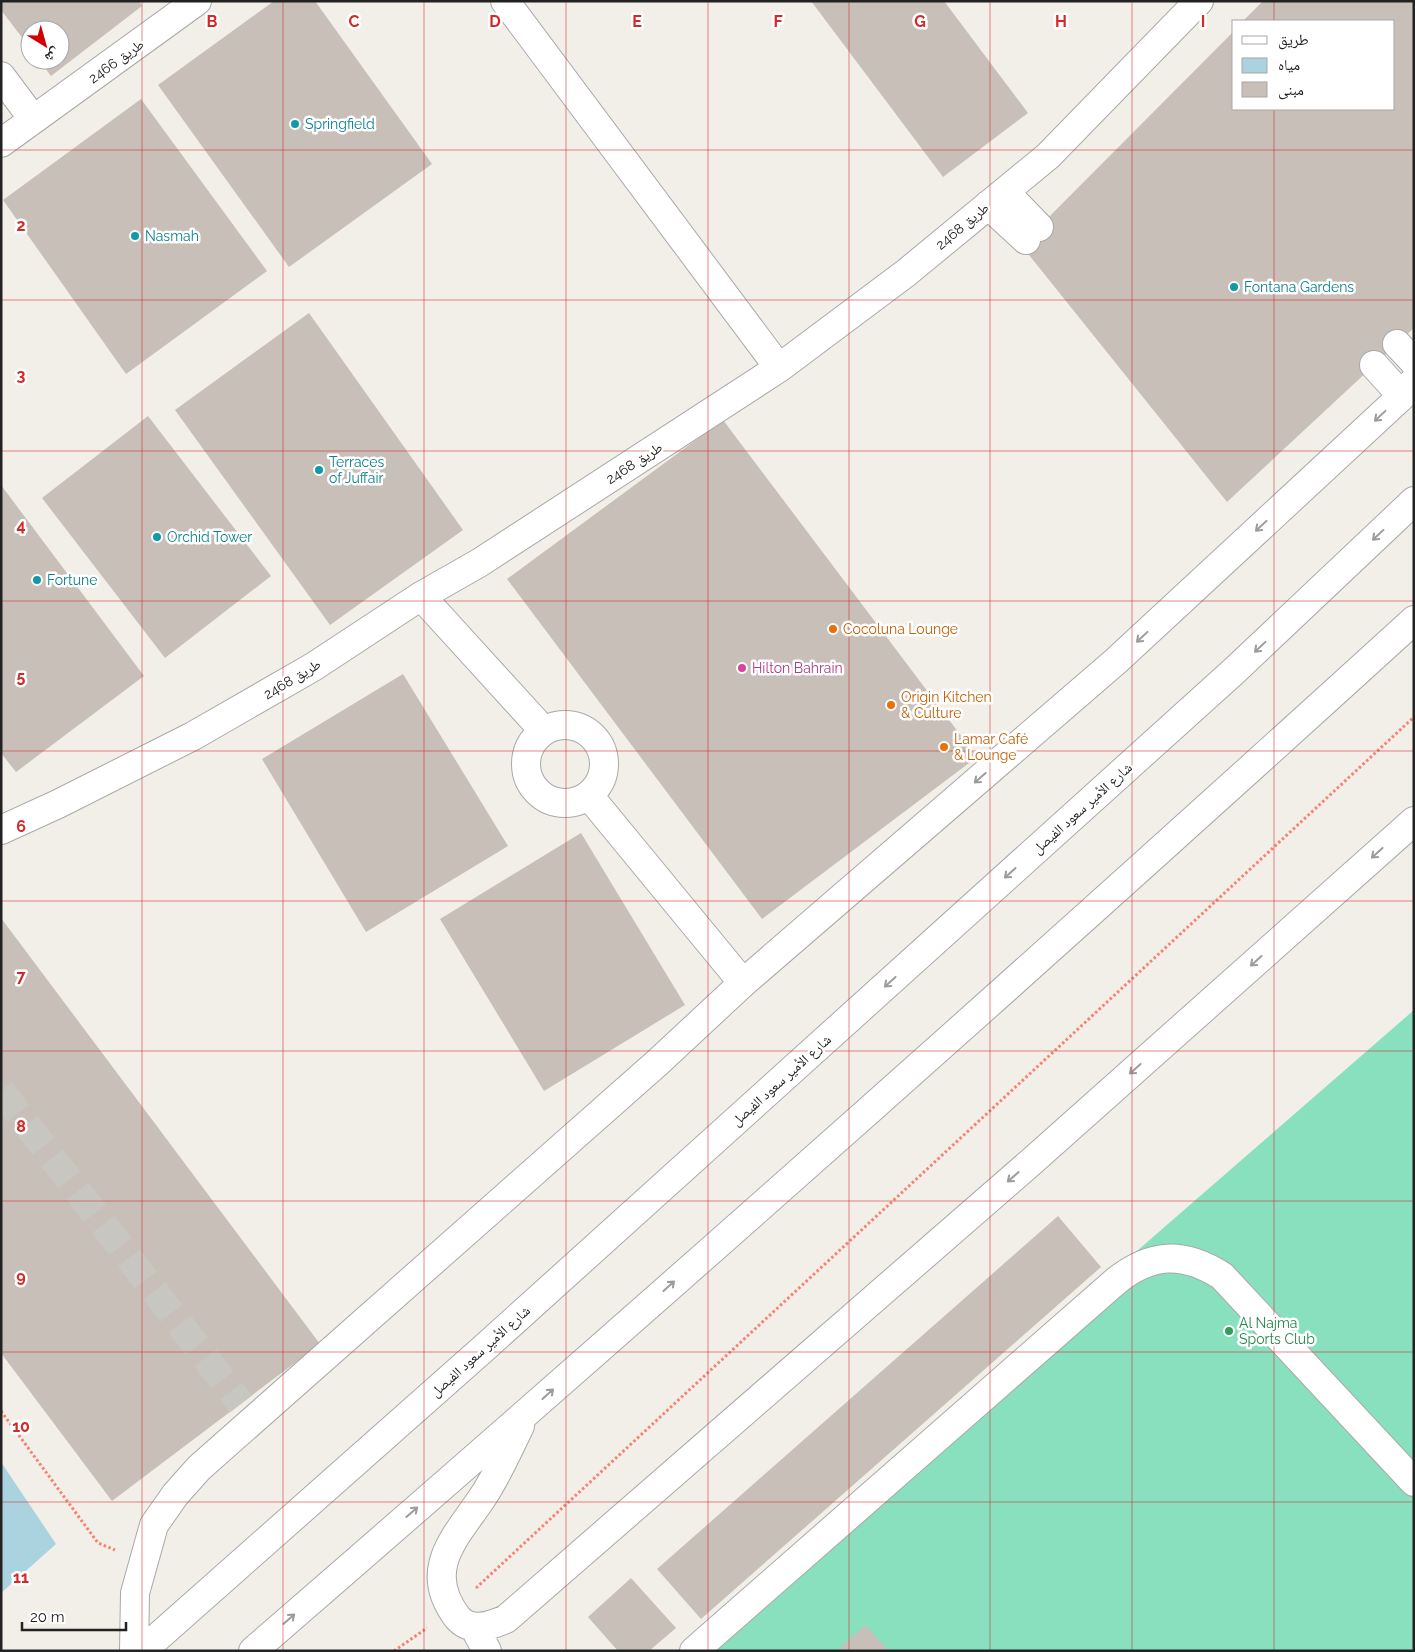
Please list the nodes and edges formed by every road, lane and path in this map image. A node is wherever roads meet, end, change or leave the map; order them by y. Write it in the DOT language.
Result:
graph roads {
  1 [pos="505,1"];
  2 [pos="1200,1"];
  3 [pos="195,2"];
  4 [pos="1,76"];
  5 [pos="33,120"];
  6 [pos="1,143"];
  7 [pos="996,198"];
  8 [pos="1032,234"];
  9 [pos="1374,365"];
  10 [pos="779,368"];
  11 [pos="1408,388"];
  12 [pos="1414,501"];
  13 [pos="421,596"];
  14 [pos="1414,620"];
  15 [pos="1414,717"];
  16 [pos="544,731"];
  17 [pos="590,797"];
  18 [pos="1414,821"];
  19 [pos="1,830"];
  20 [pos="743,983"];
  21 [pos="1,1411"];
  22 [pos="527,1413"];
  23 [pos="1414,1482"];
  24 [pos="143,1560"];
  25 [pos="452,1610"];
  26 [pos="481,1639"];
  27 [pos="134,1651"];
  28 [pos="142,1651"];
  29 [pos="253,1651"];
  30 [pos="394,1651"];
  31 [pos="694,1651"];
  1 -- 10 [label="street"];
  2 -- 7 [label="street, طريق 2468"];
  3 -- 5 [label="street, طريق 2466"];
  4 -- 5 [label="street"];
  5 -- 6 [label="street, طريق 2466"];
  7 -- 8 [label="street"];
  7 -- 10 [label="street, طريق 2468"];
  9 -- 11 [label="street"];
  10 -- 13 [label="street, طريق 2468"];
  11 -- 20 [label="street, one-way"];
  12 -- 28 [label="street, شارع الأمير سعود الفيصل, one-way"];
  13 -- 16 [label="street"];
  13 -- 19 [label="street, طريق 2468"];
  22 -- 14 [label="street, one-way"];
  15 -- 25 [label="path"];
  16 -- 17 [label="street"];
  16 -- 17 [label="street"];
  17 -- 20 [label="street"];
  18 -- 26 [label="street, one-way"];
  20 -- 24 [label="street"];
  21 -- 24 [label="path"];
  22 -- 25 [label="street"];
  29 -- 22 [label="street, one-way"];
  23 -- 31 [label="street"];
  24 -- 27 [label="street"];
  25 -- 26 [label="street"];
  25 -- 30 [label="path"];
}
